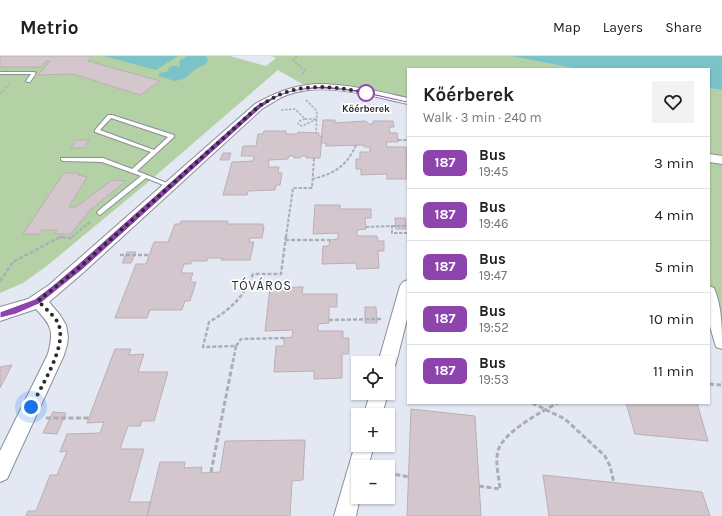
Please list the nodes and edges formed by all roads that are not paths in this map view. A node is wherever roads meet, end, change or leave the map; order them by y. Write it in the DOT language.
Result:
graph roads {
  1 [pos="0,73"];
  2 [pos="28,81"];
  3 [pos="407,102"];
  4 [pos="155,152"];
  5 [pos="710,158"];
  6 [pos="63,159"];
  7 [pos="722,160"];
  8 [pos="132,171"];
  9 [pos="145,176"];
  10 [pos="170,186"];
  11 [pos="100,213"];
  12 [pos="407,290"];
  13 [pos="710,296"];
  14 [pos="38,301"];
  15 [pos="0,314"];
  16 [pos="722,342"];
  17 [pos="389,356"];
  18 [pos="0,472"];
  19 [pos="351,493"];
  20 [pos="345,516"];
  1 -- 2 [label="lane"];
  3 -- 10 [label="street"];
  4 -- 4 [label="lane"];
  4 -- 8 [label="lane"];
  5 -- 7 [label="street"];
  6 -- 8 [label="lane"];
  8 -- 9 [label="lane"];
  9 -- 10 [label="lane"];
  9 -- 11 [label="lane"];
  10 -- 14 [label="street"];
  12 -- 17 [label="street"];
  13 -- 16 [label="street"];
  14 -- 15 [label="street"];
  14 -- 18 [label="street"];
  19 -- 20 [label="street"];
}
